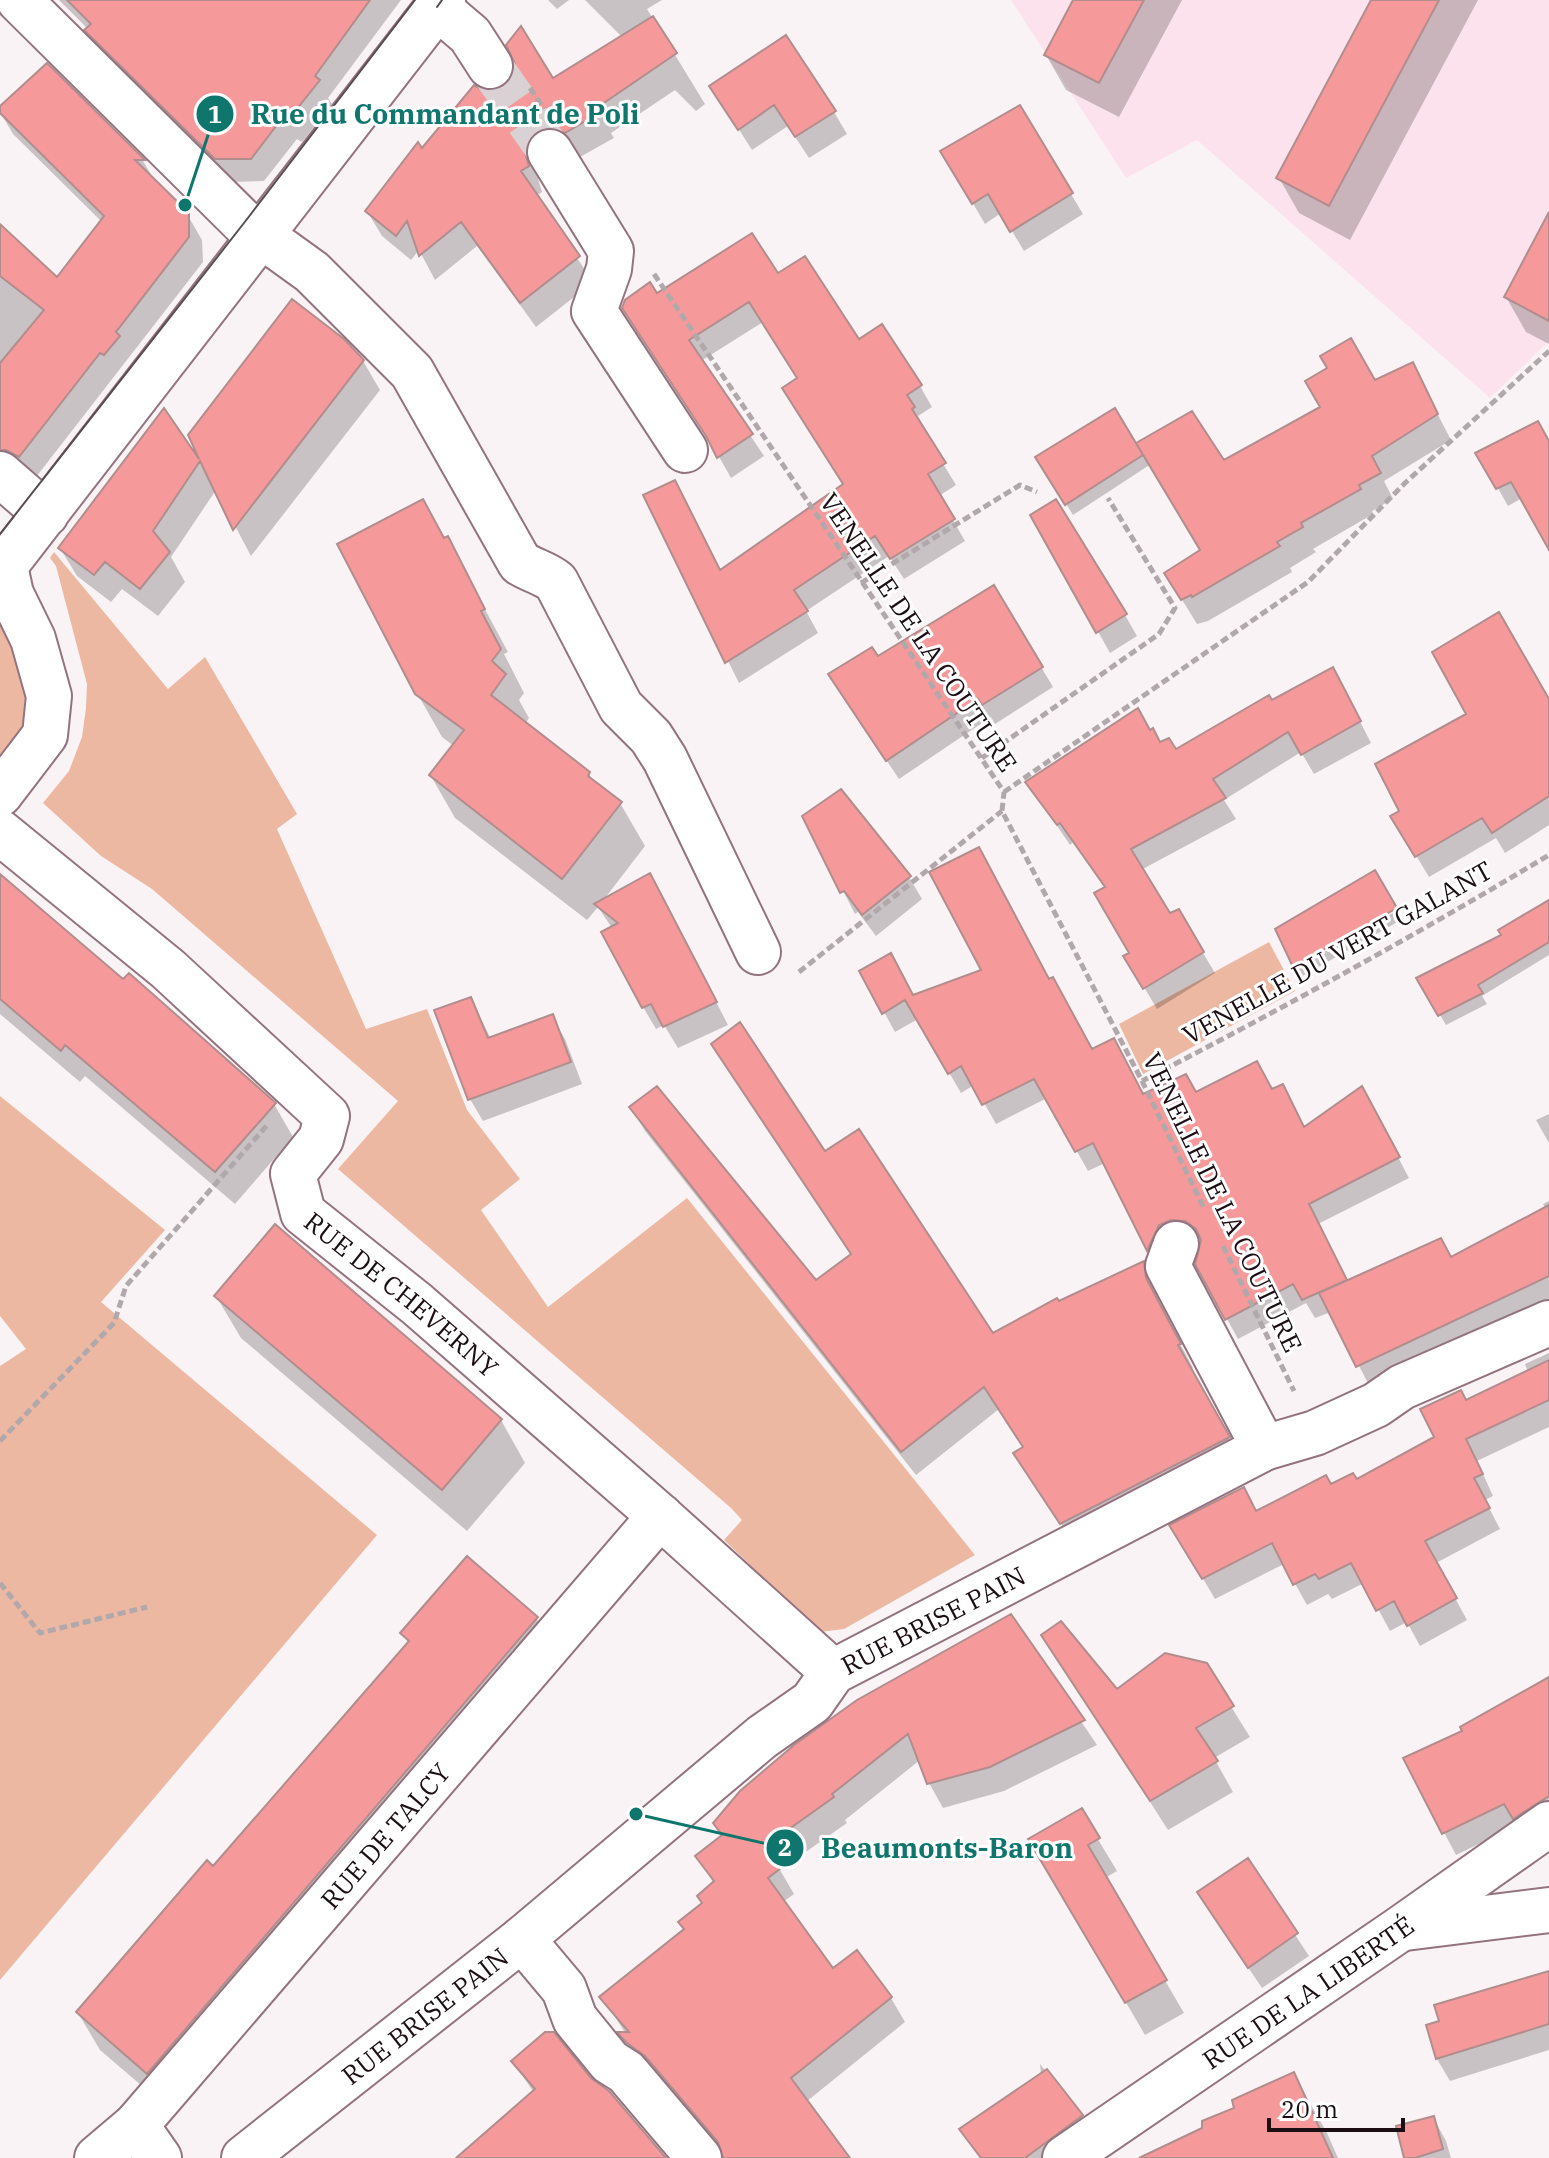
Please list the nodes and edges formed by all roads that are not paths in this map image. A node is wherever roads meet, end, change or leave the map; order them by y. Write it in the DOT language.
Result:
graph roads {
  1 [pos="19,0"];
  2 [pos="440,3"];
  3 [pos="507,73"];
  4 [pos="550,136"];
  5 [pos="263,236"];
  6 [pos="685,450"];
  7 [pos="0,474"];
  8 [pos="46,514"];
  9 [pos="2,569"];
  10 [pos="0,794"];
  11 [pos="0,832"];
  12 [pos="758,952"];
  13 [pos="1176,1244"];
  14 [pos="1549,1323"];
  15 [pos="1264,1448"];
  16 [pos="660,1516"];
  17 [pos="833,1672"];
  18 [pos="1549,1824"];
  19 [pos="1549,1910"];
  20 [pos="1400,1929"];
  21 [pos="522,1939"];
  22 [pos="148,2141"];
  23 [pos="97,2158"];
  24 [pos="244,2158"];
  25 [pos="699,2158"];
  26 [pos="1065,2158"];
  1 -- 5 [label="street"];
  2 -- 3 [label="street"];
  2 -- 5 [label="street"];
  4 -- 6 [label="street"];
  5 -- 8 [label="street"];
  5 -- 12 [label="street"];
  7 -- 8 [label="street"];
  8 -- 9 [label="street"];
  9 -- 10 [label="street"];
  11 -- 16 [label="street, RUE DE CHEVERNY"];
  13 -- 15 [label="street"];
  14 -- 15 [label="street, RUE BRISE PAIN"];
  15 -- 17 [label="street, RUE BRISE PAIN"];
  16 -- 17 [label="street, RUE DE CHEVERNY"];
  16 -- 22 [label="street, RUE DE TALCY"];
  17 -- 21 [label="street, RUE BRISE PAIN"];
  18 -- 20 [label="street, RUE DE LA LIBERTÉ"];
  19 -- 20 [label="street"];
  20 -- 26 [label="street, RUE DE LA LIBERTÉ"];
  21 -- 24 [label="street, RUE BRISE PAIN"];
  21 -- 25 [label="street"];
  22 -- 23 [label="street, RUE DE TALCY"];
}
